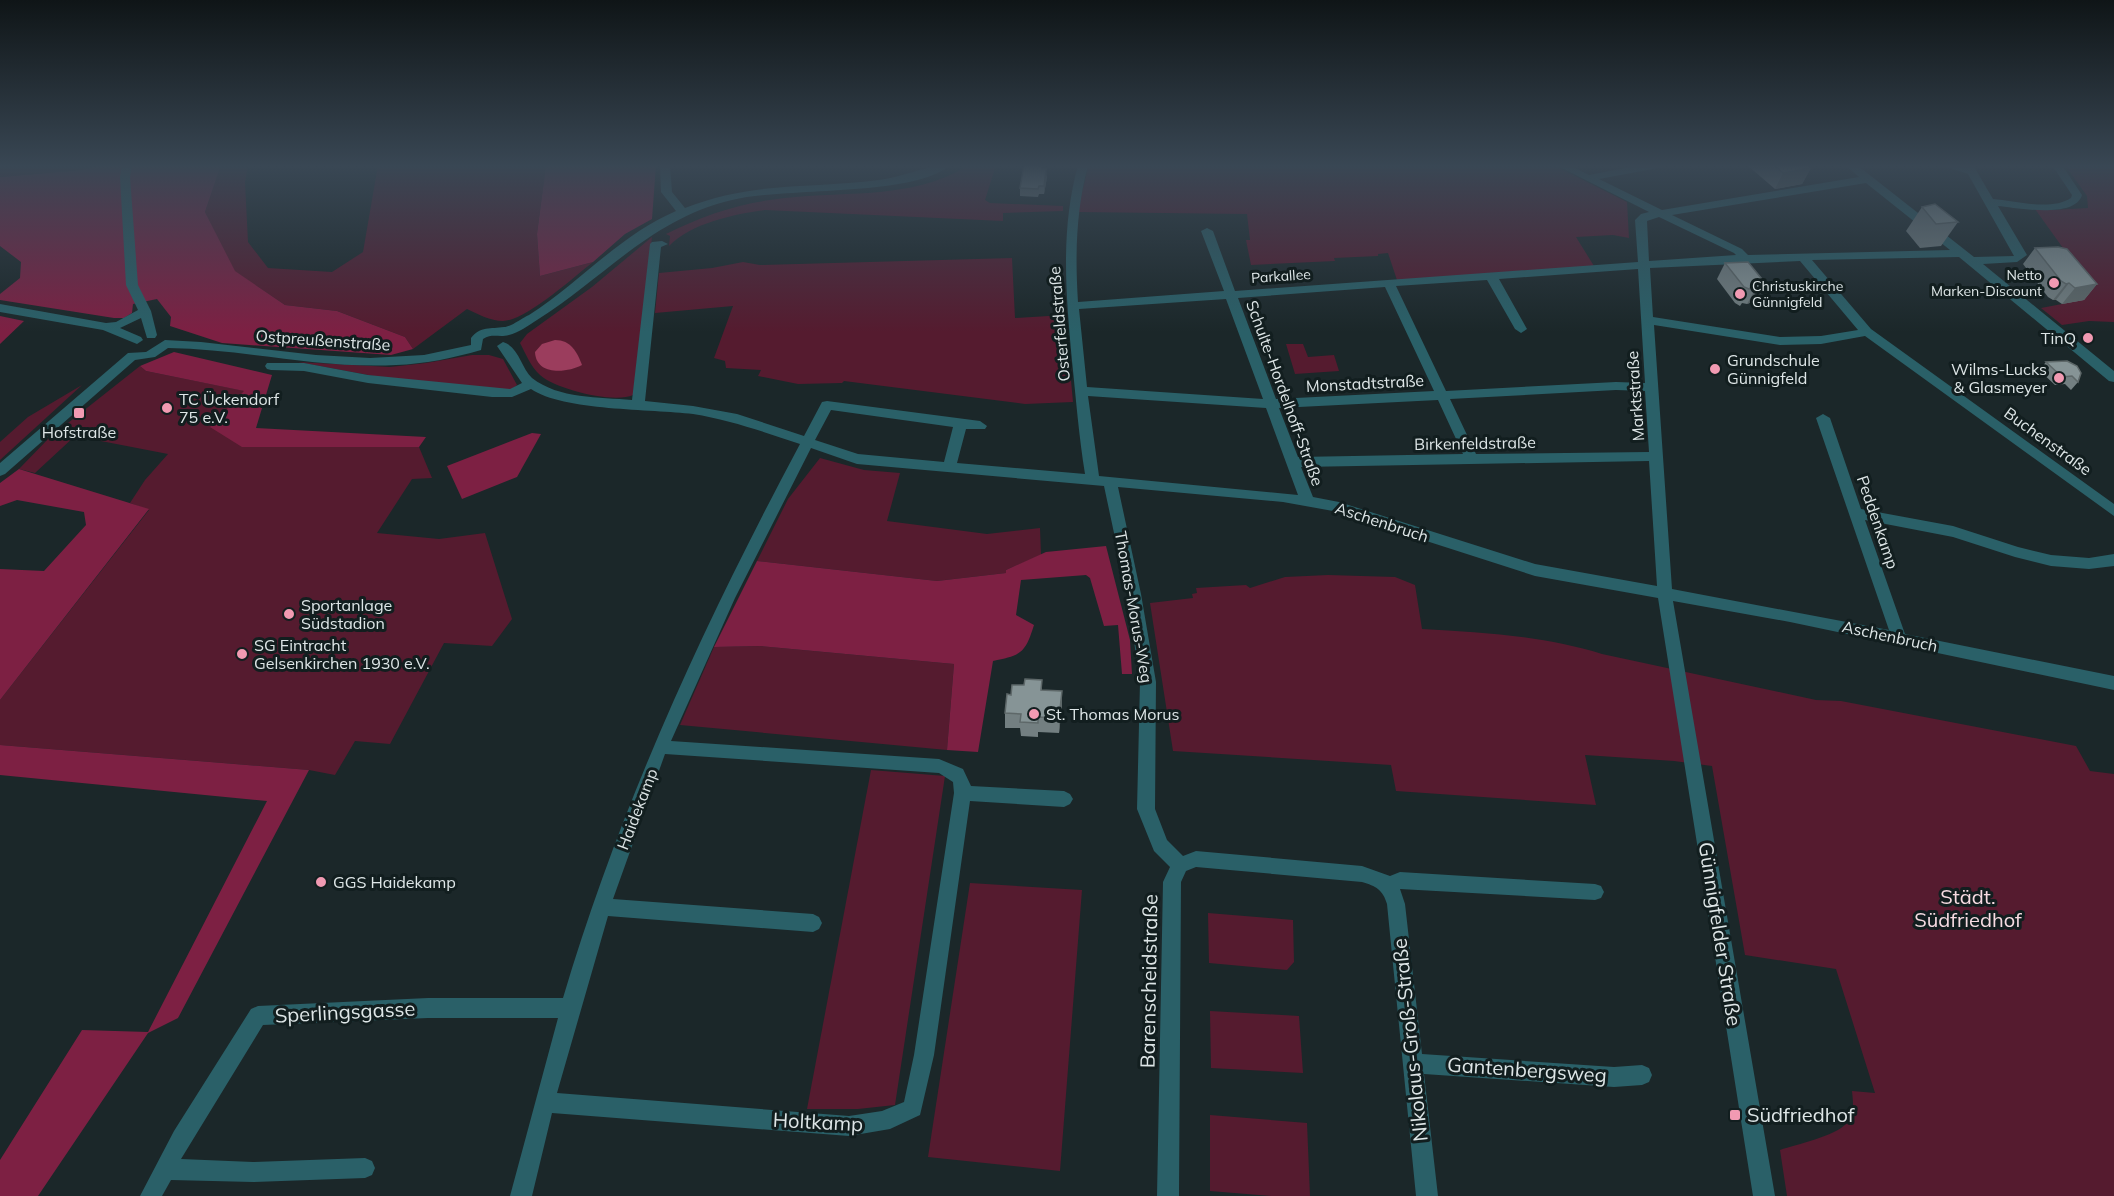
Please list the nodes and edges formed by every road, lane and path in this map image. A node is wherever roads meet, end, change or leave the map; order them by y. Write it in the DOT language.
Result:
graph roads {
  1 [pos="128,221"];
  2 [pos="666,221"];
  3 [pos="1070,221"];
  4 [pos="1641,221"];
  5 [pos="1677,221"];
  6 [pos="1921,221"];
  7 [pos="2001,221"];
  8 [pos="1207,231"];
  9 [pos="662,244"];
  10 [pos="1962,253"];
  11 [pos="1802,256"];
  12 [pos="1744,258"];
  13 [pos="1972,261"];
  14 [pos="1643,265"];
  15 [pos="1491,276"];
  16 [pos="1389,283"];
  17 [pos="1231,295"];
  18 [pos="1072,306"];
  19 [pos="0,308"];
  20 [pos="145,311"];
  21 [pos="1646,320"];
  22 [pos="106,327"];
  23 [pos="1521,329"];
  24 [pos="1867,332"];
  25 [pos="151,335"];
  26 [pos="504,339"];
  27 [pos="137,340"];
  28 [pos="165,344"];
  29 [pos="477,347"];
  30 [pos="132,356"];
  31 [pos="271,366"];
  32 [pos="2114,378"];
  33 [pos="530,384"];
  34 [pos="1651,387"];
  35 [pos="1081,391"];
  36 [pos="1441,395"];
  37 [pos="1272,404"];
  38 [pos="638,405"];
  39 [pos="1824,418"];
  40 [pos="960,424"];
  41 [pos="980,426"];
  42 [pos="807,443"];
  43 [pos="1656,458"];
  44 [pos="1472,459"];
  45 [pos="1295,462"];
  46 [pos="949,469"];
  47 [pos="0,471"];
  48 [pos="1093,482"];
  49 [pos="1110,483"];
  50 [pos="1307,500"];
  51 [pos="2114,511"];
  52 [pos="1855,513"];
  53 [pos="2114,560"];
  54 [pos="1665,593"];
  55 [pos="1899,638"];
  56 [pos="2114,683"];
  57 [pos="662,747"];
  58 [pos="963,793"];
  59 [pos="1064,799"];
  60 [pos="1180,865"];
  61 [pos="1389,885"];
  62 [pos="1595,892"];
  63 [pos="602,907"];
  64 [pos="813,923"];
  65 [pos="569,1008"];
  66 [pos="1412,1063"];
  67 [pos="1642,1075"];
  68 [pos="544,1102"];
  69 [pos="365,1168"];
  70 [pos="165,1169"];
  71 [pos="151,1196"];
  72 [pos="521,1196"];
  73 [pos="1168,1196"];
  74 [pos="1427,1196"];
  75 [pos="1764,1196"];
  1 -- 20 [label="street"];
  2 -- 26 [label="street"];
  3 -- 18 [label="street, Osterfeldstraße"];
  4 -- 14 [label="street, Marktstraße"];
  5 -- 12 [label="street"];
  6 -- 10 [label="street"];
  7 -- 13 [label="street"];
  8 -- 17 [label="street, Schulte-Hordelhoff-Straße"];
  9 -- 38 [label="street"];
  10 -- 11 [label="street, Parkallee"];
  10 -- 13 [label="street"];
  11 -- 12 [label="street, Parkallee"];
  11 -- 24 [label="street, Buchenstraße"];
  12 -- 14 [label="street, Parkallee"];
  13 -- 32 [label="street"];
  14 -- 15 [label="street, Parkallee"];
  14 -- 21 [label="street, Marktstraße"];
  15 -- 16 [label="street, Parkallee"];
  15 -- 23 [label="street"];
  16 -- 17 [label="street, Parkallee"];
  16 -- 36 [label="street"];
  17 -- 18 [label="street, Parkallee"];
  17 -- 37 [label="street, Schulte-Hordelhoff-Straße"];
  18 -- 35 [label="street, Osterfeldstraße"];
  19 -- 22 [label="street"];
  20 -- 22 [label="street"];
  20 -- 25 [label="street"];
  21 -- 24 [label="street"];
  21 -- 34 [label="street, Marktstraße"];
  22 -- 27 [label="street"];
  24 -- 51 [label="street, Buchenstraße"];
  25 -- 27 [label="street"];
  25 -- 28 [label="street"];
  26 -- 29 [label="street, Ostpreußenstraße"];
  26 -- 29 [label="street"];
  26 -- 33 [label="street"];
  27 -- 30 [label="street"];
  28 -- 29 [label="street, Ostpreußenstraße"];
  28 -- 30 [label="street"];
  30 -- 47 [label="street"];
  31 -- 33 [label="street, Ostpreußenstraße"];
  33 -- 38 [label="street"];
  34 -- 36 [label="street, Monstadtstraße"];
  34 -- 43 [label="street, Marktstraße"];
  35 -- 37 [label="street, Monstadtstraße"];
  35 -- 48 [label="street, Osterfeldstraße"];
  36 -- 37 [label="street, Monstadtstraße"];
  36 -- 44 [label="street"];
  37 -- 45 [label="street, Schulte-Hordelhoff-Straße"];
  38 -- 42 [label="street"];
  39 -- 52 [label="street, Peddenkamp"];
  40 -- 41 [label="street"];
  40 -- 42 [label="street"];
  40 -- 46 [label="street"];
  42 -- 46 [label="street"];
  42 -- 57 [label="street, Haidekamp"];
  43 -- 44 [label="street, Birkenfeldstraße"];
  43 -- 54 [label="street, Marktstraße"];
  44 -- 45 [label="street, Birkenfeldstraße"];
  45 -- 50 [label="street, Schulte-Hordelhoff-Straße"];
  46 -- 48 [label="street"];
  48 -- 49 [label="street, Aschenbruch"];
  49 -- 50 [label="street, Aschenbruch"];
  49 -- 60 [label="street, Thomas-Morus-Weg"];
  50 -- 54 [label="street, Aschenbruch"];
  52 -- 53 [label="street"];
  52 -- 55 [label="street, Peddenkamp"];
  54 -- 55 [label="street, Aschenbruch"];
  54 -- 75 [label="street, Günnigfelder Straße"];
  55 -- 56 [label="street, Aschenbruch"];
  57 -- 58 [label="street"];
  57 -- 63 [label="street, Haidekamp"];
  58 -- 59 [label="street"];
  58 -- 68 [label="street, Holtkamp"];
  60 -- 61 [label="street"];
  60 -- 73 [label="street, Barenscheidstraße"];
  61 -- 62 [label="street"];
  61 -- 66 [label="street, Nikolaus-Groß-Straße"];
  63 -- 64 [label="street"];
  63 -- 65 [label="street, Haidekamp"];
  65 -- 68 [label="street, Haidekamp"];
  65 -- 70 [label="street, Sperlingsgasse"];
  66 -- 67 [label="street, Gantenbergsweg"];
  66 -- 74 [label="street, Nikolaus-Groß-Straße"];
  68 -- 72 [label="street, Haidekamp"];
  69 -- 70 [label="street"];
  70 -- 71 [label="street, Sperlingsgasse"];
}
